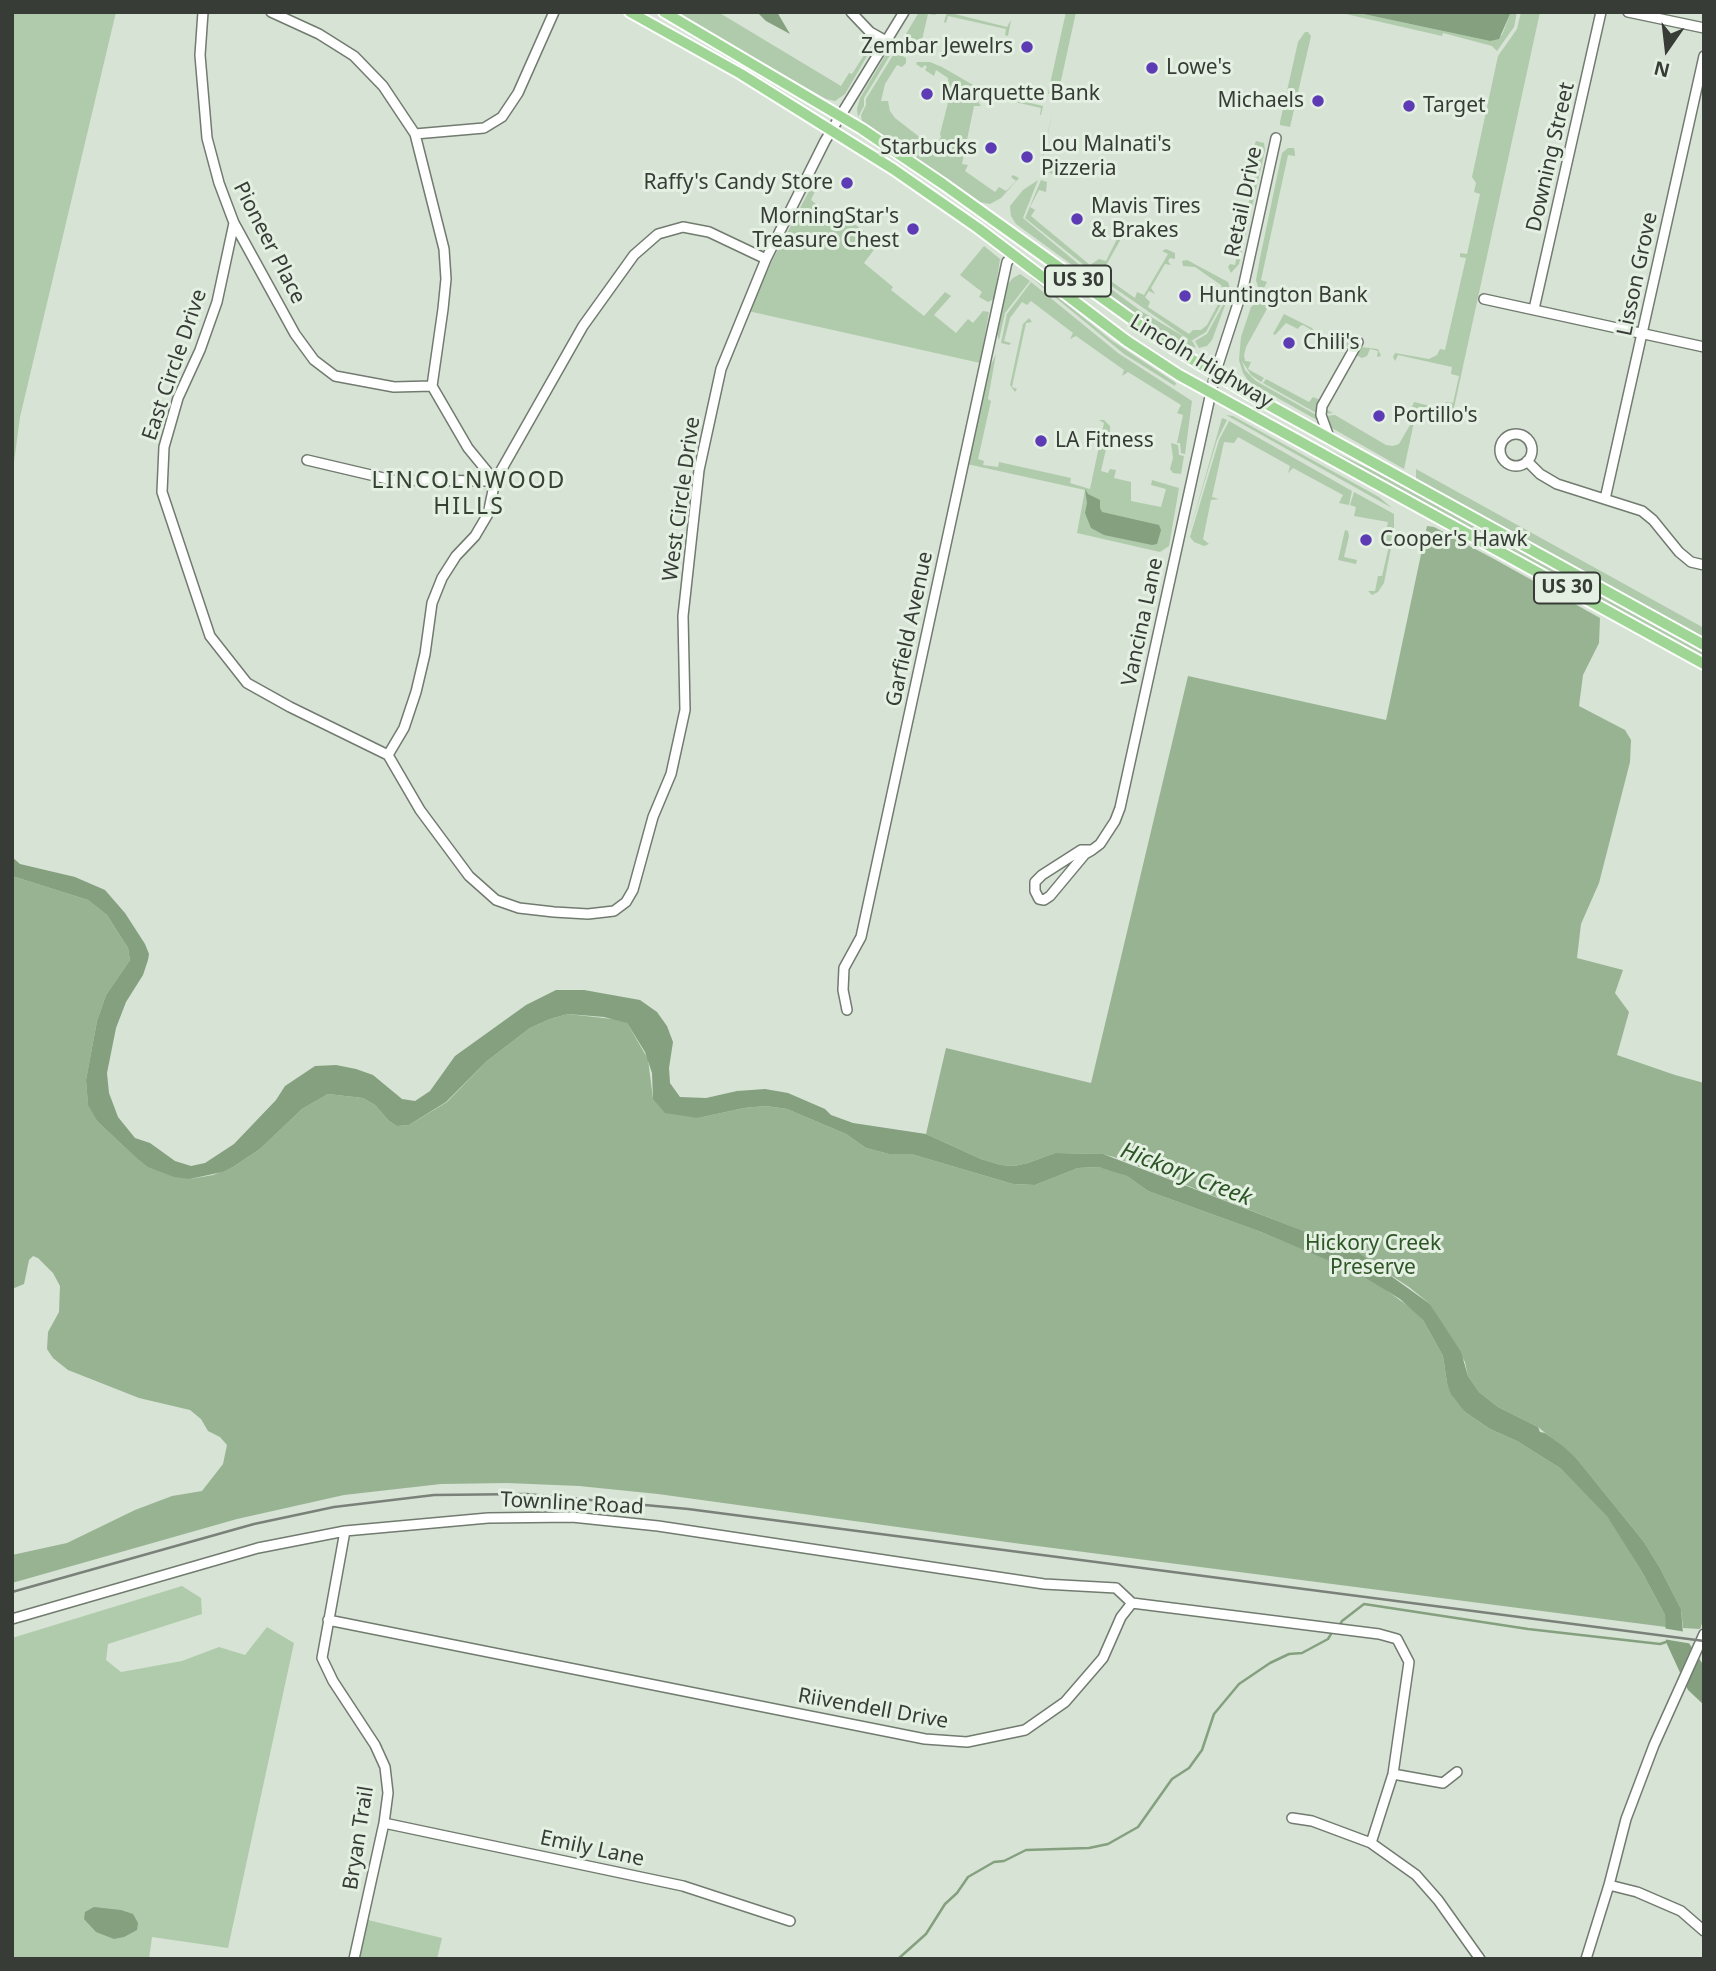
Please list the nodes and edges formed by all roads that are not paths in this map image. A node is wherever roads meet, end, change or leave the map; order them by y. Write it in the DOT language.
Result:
graph roads {
  1 [pos="204,12"];
  2 [pos="271,12"];
  3 [pos="554,12"];
  4 [pos="630,12"];
  5 [pos="663,12"];
  6 [pos="851,12"];
  7 [pos="904,12"];
  8 [pos="1601,12"];
  9 [pos="1628,12"];
  10 [pos="1704,28"];
  11 [pos="886,41"];
  12 [pos="1704,57"];
  13 [pos="841,116"];
  14 [pos="831,130"];
  15 [pos="415,134"];
  16 [pos="1276,138"];
  17 [pos="234,223"];
  18 [pos="1013,255"];
  19 [pos="765,259"];
  20 [pos="1484,299"];
  21 [pos="1534,309"];
  22 [pos="1643,334"];
  23 [pos="1358,342"];
  24 [pos="1704,347"];
  25 [pos="1215,374"];
  26 [pos="432,386"];
  27 [pos="1211,394"];
  28 [pos="1329,437"];
  29 [pos="307,460"];
  30 [pos="1527,461"];
  31 [pos="495,481"];
  32 [pos="1605,499"];
  33 [pos="1704,565"];
  34 [pos="1704,645"];
  35 [pos="1704,664"];
  36 [pos="388,755"];
  37 [pos="1092,850"];
  38 [pos="847,1010"];
  39 [pos="345,1531"];
  40 [pos="1132,1603"];
  41 [pos="12,1619"];
  42 [pos="328,1620"];
  43 [pos="1704,1634"];
  44 [pos="1457,1772"];
  45 [pos="1393,1774"];
  46 [pos="1292,1818"];
  47 [pos="384,1823"];
  48 [pos="1371,1843"];
  49 [pos="1609,1885"];
  50 [pos="790,1921"];
  51 [pos="1704,1931"];
  52 [pos="354,1959"];
  53 [pos="1480,1959"];
  54 [pos="1586,1959"];
  1 -- 17 [label="street, Pioneer Place"];
  2 -- 15 [label="street"];
  3 -- 15 [label="street"];
  4 -- 14 [label="main road, Lincoln Highway / US 30"];
  5 -- 13 [label="main road, Lincoln Highway / US 30"];
  6 -- 11 [label="street"];
  7 -- 11 [label="street, West Circle Drive"];
  8 -- 21 [label="street, Downing Street"];
  9 -- 10 [label="street"];
  11 -- 13 [label="street, West Circle Drive"];
  12 -- 22 [label="street, Lisson Grove"];
  13 -- 14 [label="street, West Circle Drive"];
  13 -- 25 [label="main road, Lincoln Highway / US 30"];
  14 -- 18 [label="main road, Lincoln Highway / US 30"];
  14 -- 19 [label="street, West Circle Drive"];
  15 -- 26 [label="street"];
  16 -- 25 [label="street, Retail Drive"];
  17 -- 26 [label="street, Pioneer Place"];
  17 -- 36 [label="street, East Circle Drive"];
  18 -- 27 [label="main road, Lincoln Highway / US 30"];
  18 -- 38 [label="street, Garfield Avenue"];
  19 -- 31 [label="street"];
  19 -- 36 [label="street, West Circle Drive"];
  20 -- 21 [label="street"];
  21 -- 22 [label="street"];
  22 -- 24 [label="street"];
  22 -- 32 [label="street, Lisson Grove"];
  23 -- 28 [label="street"];
  25 -- 27 [label="street, Retail Drive"];
  25 -- 28 [label="main road, Lincoln Highway / US 30"];
  26 -- 31 [label="street"];
  27 -- 35 [label="main road, Lincoln Highway / US 30"];
  27 -- 37 [label="street, Vancina Lane"];
  28 -- 34 [label="main road, Lincoln Highway / US 30"];
  29 -- 31 [label="street"];
  30 -- 32 [label="street"];
  31 -- 36 [label="street"];
  32 -- 33 [label="street"];
  37 -- 37 [label="street, Vancina Lane"];
  39 -- 40 [label="street, Townline Road"];
  39 -- 41 [label="street, Townline Road"];
  39 -- 42 [label="street, Bryan Trail"];
  40 -- 42 [label="street, Riivendell Drive"];
  40 -- 45 [label="street"];
  42 -- 47 [label="street, Bryan Trail"];
  43 -- 49 [label="street"];
  44 -- 45 [label="street"];
  45 -- 48 [label="street"];
  46 -- 48 [label="street"];
  47 -- 50 [label="street, Emily Lane"];
  47 -- 52 [label="street, Bryan Trail"];
  48 -- 53 [label="street"];
  49 -- 51 [label="street"];
  49 -- 54 [label="street"];
}
